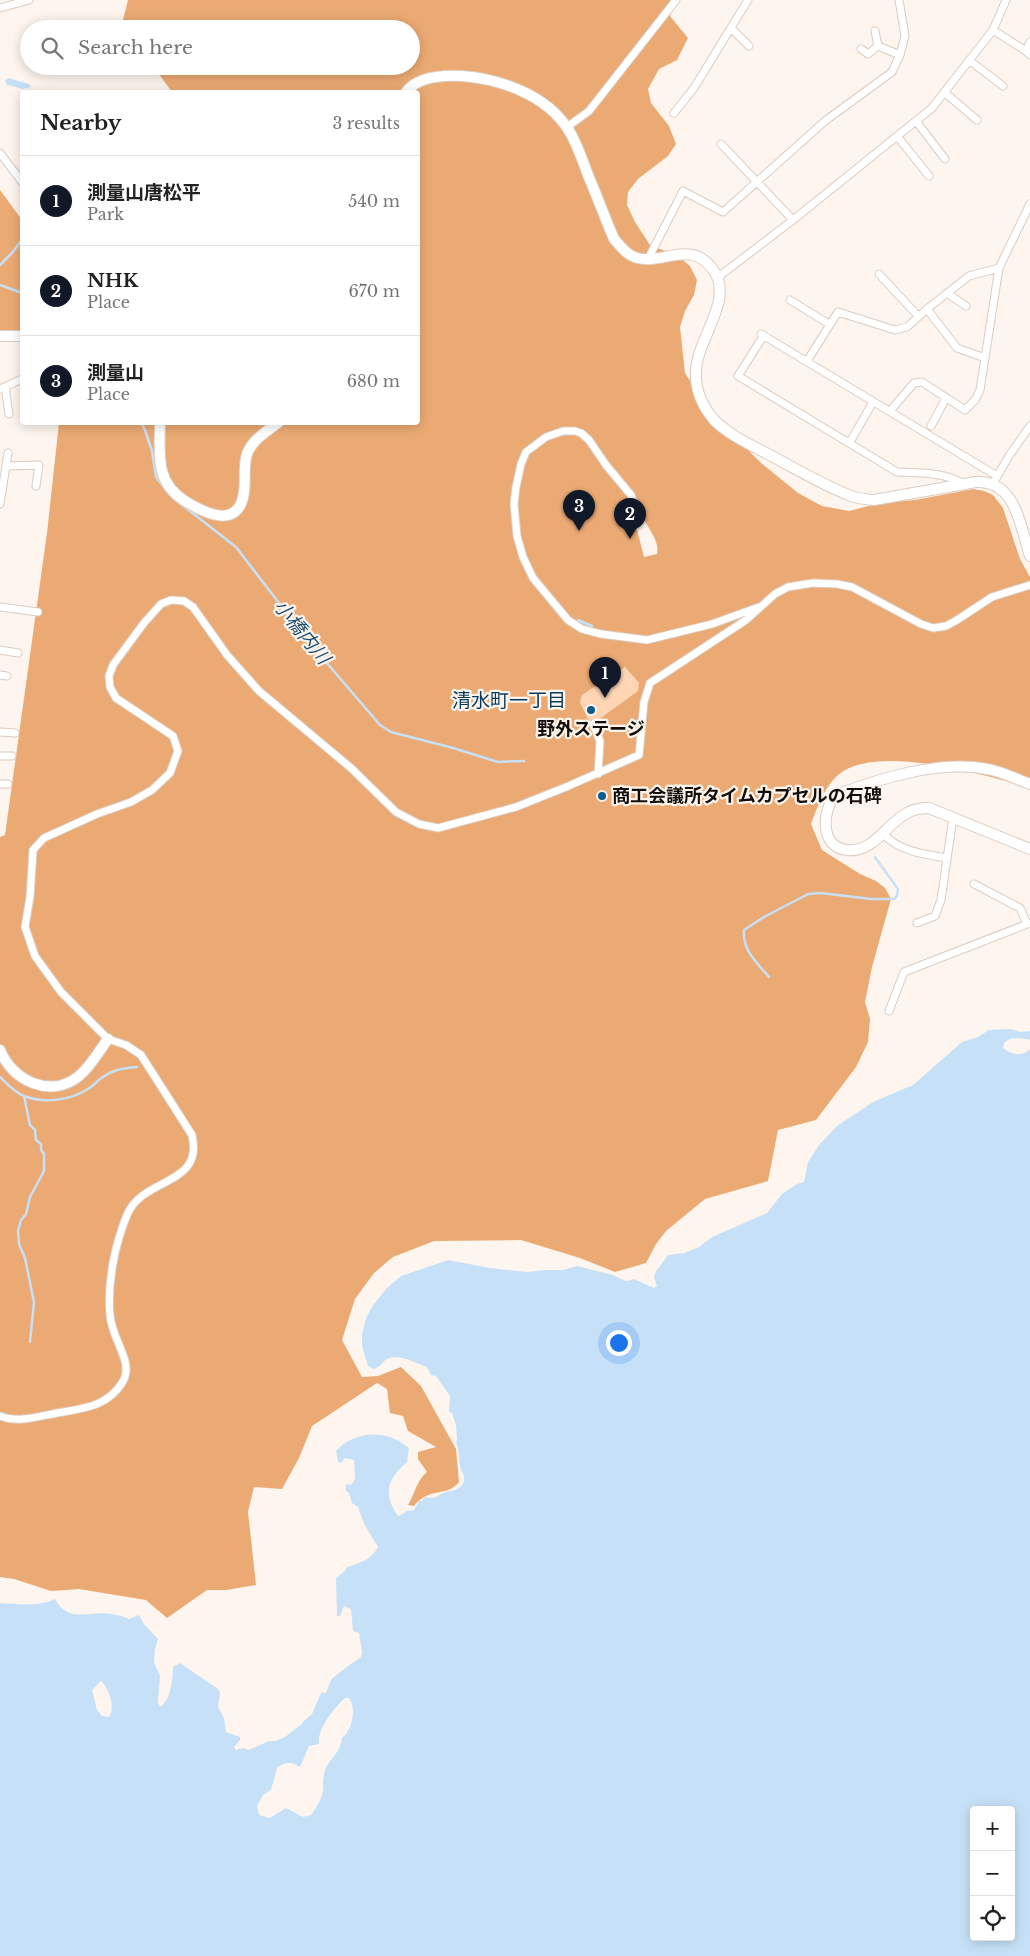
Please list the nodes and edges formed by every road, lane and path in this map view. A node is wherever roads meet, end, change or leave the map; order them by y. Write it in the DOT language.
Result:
graph roads {
  1 [pos="29,0"];
  2 [pos="676,0"];
  3 [pos="748,0"];
  4 [pos="899,0"];
  5 [pos="1006,0"];
  6 [pos="0,8"];
  7 [pos="731,28"];
  8 [pos="994,30"];
  9 [pos="875,31"];
  10 [pos="1030,42"];
  11 [pos="749,46"];
  12 [pos="878,46"];
  13 [pos="861,49"];
  14 [pos="1028,53"];
  15 [pos="900,55"];
  16 [pos="969,60"];
  17 [pos="1003,86"];
  18 [pos="408,90"];
  19 [pos="944,92"];
  20 [pos="674,113"];
  21 [pos="977,120"];
  22 [pos="916,121"];
  23 [pos="567,128"];
  24 [pos="897,136"];
  25 [pos="721,144"];
  26 [pos="0,153"];
  27 [pos="945,159"];
  28 [pos="929,176"];
  29 [pos="20,179"];
  30 [pos="757,181"];
  31 [pos="1030,204"];
  32 [pos="793,220"];
  33 [pos="648,259"];
  34 [pos="999,268"];
  35 [pos="879,274"];
  36 [pos="717,278"];
  37 [pos="949,292"];
  38 [pos="790,300"];
  39 [pos="966,306"];
  40 [pos="927,309"];
  41 [pos="918,316"];
  42 [pos="829,324"];
  43 [pos="0,336"];
  44 [pos="20,336"];
  45 [pos="985,358"];
  46 [pos="807,361"];
  47 [pos="20,380"];
  48 [pos="3,388"];
  49 [pos="946,398"];
  50 [pos="873,402"];
  51 [pos="890,411"];
  52 [pos="9,414"];
  53 [pos="160,425"];
  54 [pos="275,425"];
  55 [pos="931,426"];
  56 [pos="1030,426"];
  57 [pos="850,442"];
  58 [pos="8,454"];
  59 [pos="6,466"];
  60 [pos="995,480"];
  61 [pos="963,484"];
  62 [pos="36,486"];
  63 [pos="0,504"];
  64 [pos="640,520"];
  65 [pos="1030,556"];
  66 [pos="1030,585"];
  67 [pos="761,606"];
  68 [pos="0,607"];
  69 [pos="38,612"];
  70 [pos="0,650"];
  71 [pos="18,653"];
  72 [pos="593,724"];
  73 [pos="0,732"];
  74 [pos="15,733"];
  75 [pos="0,756"];
  76 [pos="12,756"];
  77 [pos="598,774"];
  78 [pos="0,784"];
  79 [pos="8,784"];
  80 [pos="1030,784"];
  81 [pos="953,818"];
  82 [pos="883,834"];
  83 [pos="1030,849"];
  84 [pos="947,858"];
  85 [pos="974,884"];
  86 [pos="917,923"];
  87 [pos="1028,924"];
  88 [pos="906,961"];
  89 [pos="904,972"];
  90 [pos="889,1011"];
  91 [pos="108,1039"];
  92 [pos="0,1050"];
  93 [pos="0,1416"];
  1 -- 6 [label="street"];
  2 -- 23 [label="street"];
  3 -- 7 [label="street"];
  4 -- 15 [label="street"];
  5 -- 8 [label="street"];
  7 -- 11 [label="street"];
  7 -- 20 [label="street"];
  8 -- 14 [label="street"];
  8 -- 16 [label="street"];
  9 -- 12 [label="street"];
  10 -- 14 [label="street"];
  12 -- 13 [label="street"];
  12 -- 15 [label="street"];
  15 -- 30 [label="street"];
  16 -- 17 [label="street"];
  16 -- 19 [label="street"];
  18 -- 23 [label="main road"];
  19 -- 21 [label="street"];
  19 -- 22 [label="street"];
  22 -- 24 [label="street"];
  22 -- 27 [label="street"];
  23 -- 33 [label="main road"];
  24 -- 28 [label="street"];
  24 -- 32 [label="street"];
  25 -- 30 [label="street"];
  26 -- 29 [label="street"];
  30 -- 32 [label="street"];
  30 -- 33 [label="street"];
  31 -- 34 [label="street"];
  32 -- 36 [label="street"];
  33 -- 36 [label="main road"];
  34 -- 37 [label="street"];
  34 -- 45 [label="street"];
  35 -- 41 [label="street"];
  36 -- 61 [label="main road"];
  37 -- 39 [label="street"];
  37 -- 40 [label="street"];
  38 -- 42 [label="street"];
  40 -- 41 [label="street"];
  40 -- 45 [label="street"];
  41 -- 42 [label="street"];
  42 -- 46 [label="street"];
  43 -- 44 [label="main road"];
  45 -- 49 [label="street"];
  46 -- 50 [label="street"];
  46 -- 57 [label="street"];
  47 -- 48 [label="street"];
  48 -- 52 [label="street"];
  49 -- 51 [label="street"];
  49 -- 55 [label="street"];
  50 -- 51 [label="street"];
  50 -- 57 [label="street"];
  51 -- 60 [label="street"];
  53 -- 54 [label="main road"];
  56 -- 60 [label="street"];
  57 -- 61 [label="street"];
  58 -- 59 [label="street"];
  59 -- 62 [label="street"];
  59 -- 63 [label="street"];
  60 -- 61 [label="main road"];
  60 -- 65 [label="main road"];
  64 -- 67 [label="street"];
  66 -- 67 [label="street"];
  67 -- 77 [label="street"];
  68 -- 69 [label="street"];
  70 -- 71 [label="street"];
  72 -- 77 [label="street"];
  73 -- 74 [label="street"];
  75 -- 76 [label="street"];
  77 -- 91 [label="street"];
  78 -- 79 [label="street"];
  80 -- 82 [label="main road"];
  81 -- 82 [label="main road"];
  81 -- 83 [label="main road"];
  81 -- 84 [label="street"];
  82 -- 84 [label="street"];
  84 -- 86 [label="street"];
  85 -- 87 [label="street"];
  87 -- 89 [label="street"];
  88 -- 89 [label="street"];
  89 -- 90 [label="street"];
  91 -- 92 [label="main road"];
  91 -- 93 [label="street"];
}
